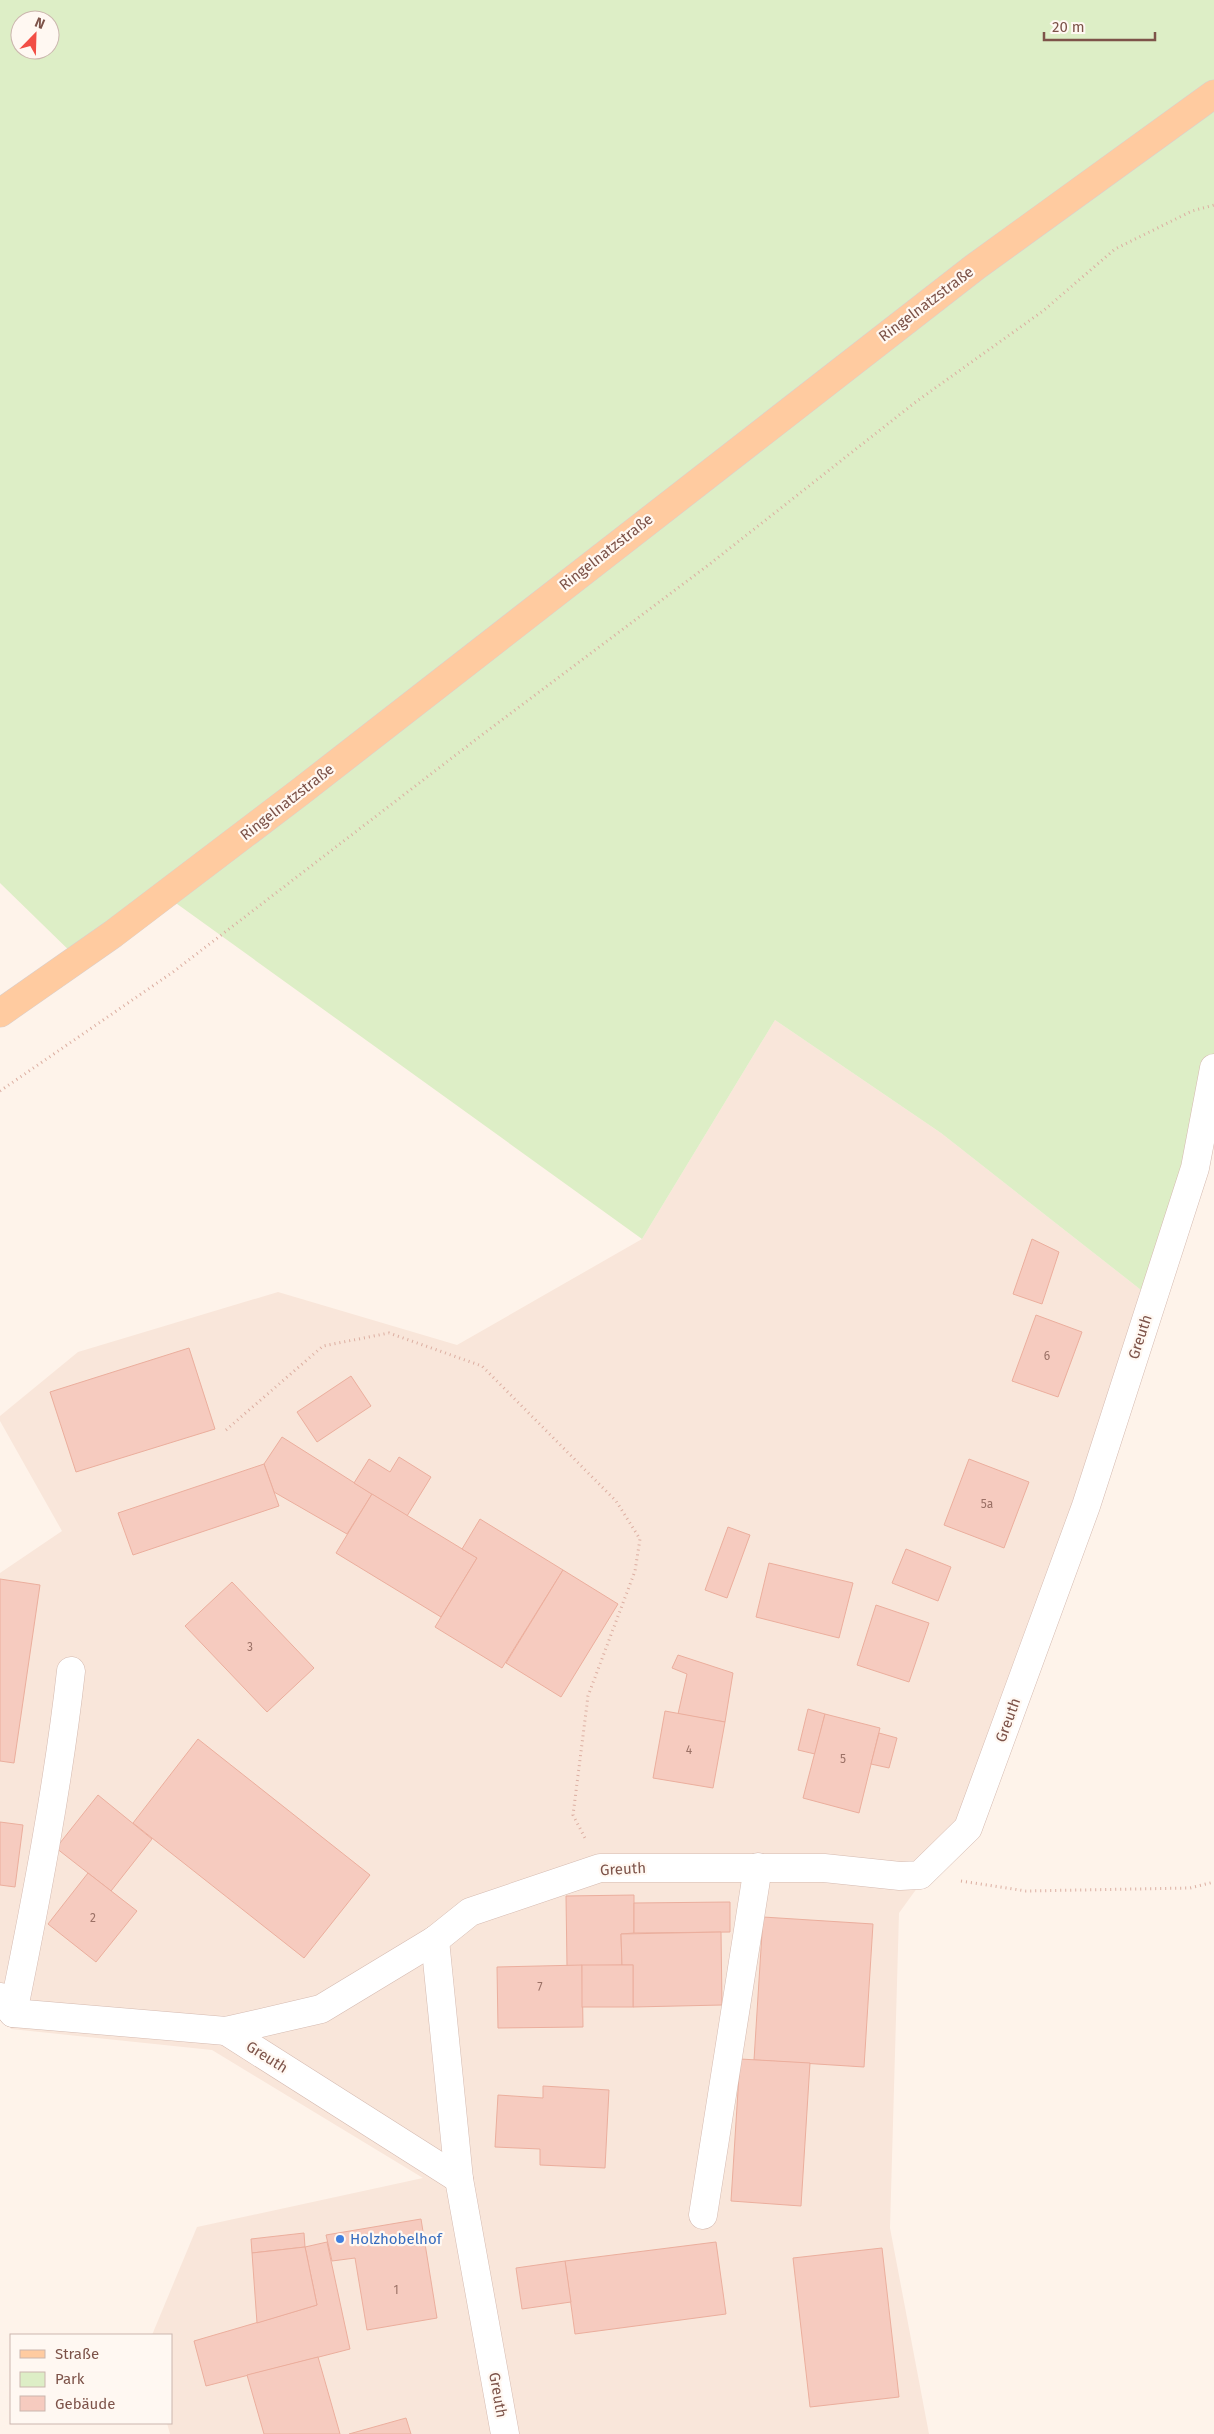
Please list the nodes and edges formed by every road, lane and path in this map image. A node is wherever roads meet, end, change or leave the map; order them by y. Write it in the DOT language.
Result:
graph roads {
  1 [pos="1214,94"];
  2 [pos="1214,205"];
  3 [pos="0,1013"];
  4 [pos="1214,1068"];
  5 [pos="0,1091"];
  6 [pos="226,1430"];
  7 [pos="71,1671"];
  8 [pos="758,1867"];
  9 [pos="600,1868"];
  10 [pos="920,1875"];
  11 [pos="1214,1882"];
  12 [pos="435,1940"];
  13 [pos="7,2005"];
  14 [pos="226,2031"];
  15 [pos="459,2180"];
  16 [pos="703,2215"];
  17 [pos="505,2434"];
  1 -- 3 [label="main road, Ringelnatzstraße"];
  2 -- 5 [label="path"];
  4 -- 10 [label="street, Greuth"];
  6 -- 9 [label="path"];
  7 -- 13 [label="street"];
  8 -- 9 [label="street, Greuth"];
  8 -- 10 [label="street, Greuth"];
  8 -- 16 [label="street"];
  9 -- 12 [label="street, Greuth"];
  10 -- 11 [label="path"];
  12 -- 14 [label="street, Greuth"];
  12 -- 15 [label="street, Greuth"];
  13 -- 14 [label="street, Greuth"];
  14 -- 15 [label="street, Greuth"];
  15 -- 17 [label="street, Greuth"];
}
